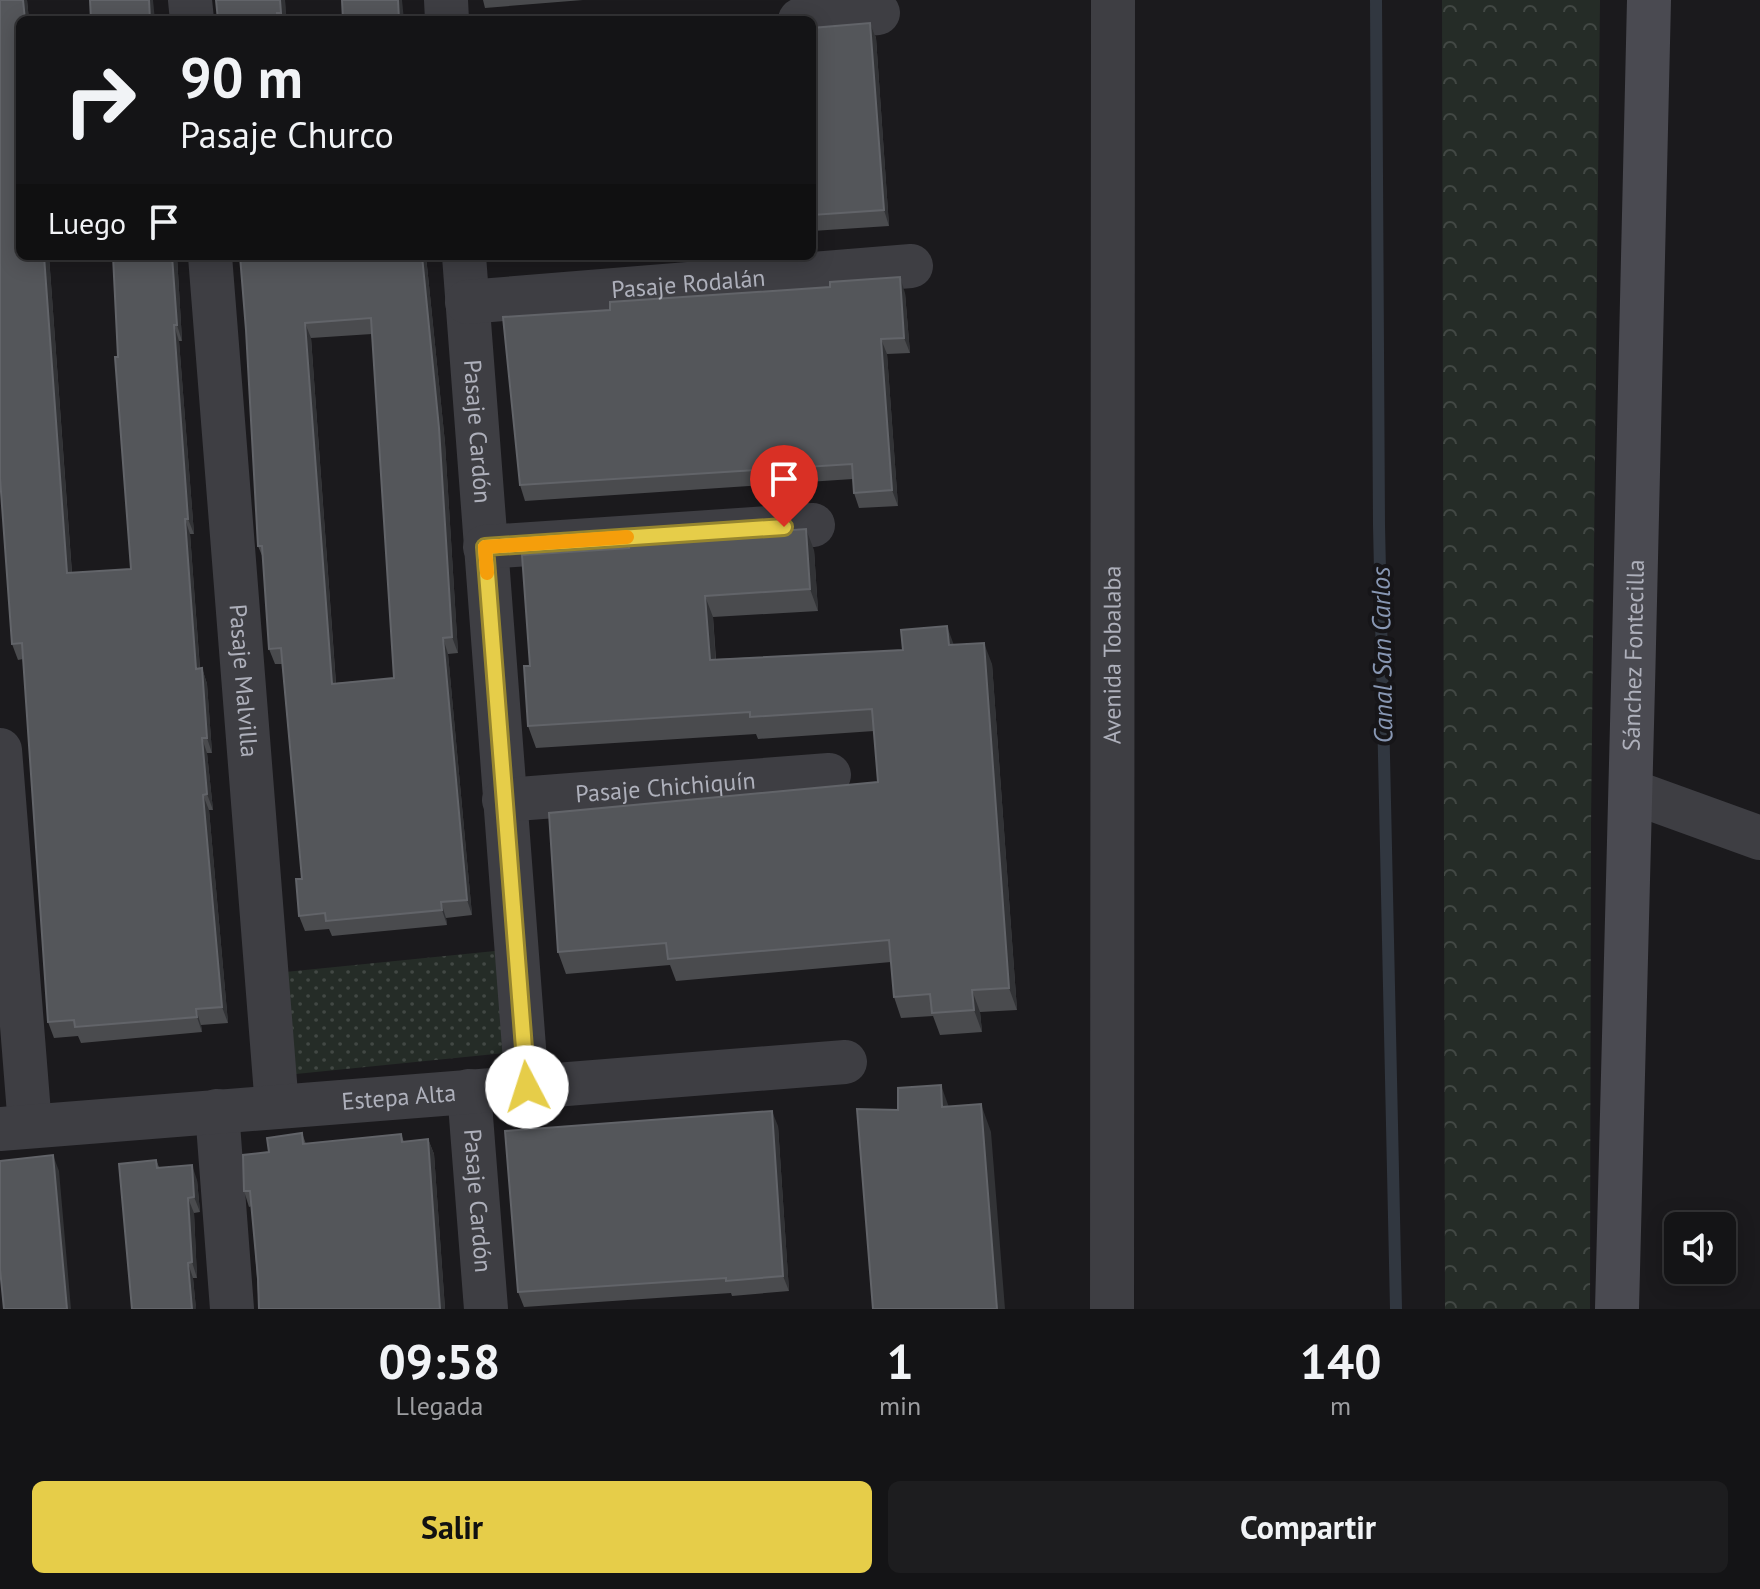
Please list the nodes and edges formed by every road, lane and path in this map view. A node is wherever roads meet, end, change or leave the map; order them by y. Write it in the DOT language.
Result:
graph roads {
  1 [pos="1113,0"];
  2 [pos="1649,0"];
  3 [pos="878,13"];
  4 [pos="816,19"];
  5 [pos="210,260"];
  6 [pos="464,260"];
  7 [pos="911,266"];
  8 [pos="467,302"];
  9 [pos="813,525"];
  10 [pos="485,547"];
  11 [pos="0,750"];
  12 [pos="829,775"];
  13 [pos="1633,792"];
  14 [pos="504,800"];
  15 [pos="1760,838"];
  16 [pos="845,1062"];
  17 [pos="13,1076"];
  18 [pos="527,1087"];
  19 [pos="469,1091"];
  20 [pos="277,1107"];
  21 [pos="217,1111"];
  22 [pos="15,1127"];
  23 [pos="232,1309"];
  24 [pos="486,1309"];
  25 [pos="1112,1309"];
  26 [pos="1617,1309"];
  1 -- 25 [label="street, Avenida Tobalaba"];
  2 -- 13 [label="street, Sánchez Fontecilla"];
  3 -- 4 [label="street"];
  5 -- 20 [label="street, Pasaje Malvilla"];
  6 -- 8 [label="street, Pasaje Cardón"];
  7 -- 8 [label="street, Pasaje Rodalán"];
  8 -- 10 [label="street, Pasaje Cardón"];
  9 -- 10 [label="street"];
  10 -- 14 [label="street, Pasaje Cardón"];
  11 -- 17 [label="street"];
  12 -- 14 [label="street, Pasaje Chichiquín"];
  13 -- 15 [label="street"];
  13 -- 26 [label="street, Sánchez Fontecilla"];
  14 -- 18 [label="street, Pasaje Cardón"];
  16 -- 18 [label="street, Estepa Alta"];
  17 -- 22 [label="street"];
  18 -- 19 [label="street, Estepa Alta"];
  19 -- 20 [label="street, Estepa Alta"];
  19 -- 24 [label="street, Pasaje Cardón"];
  20 -- 21 [label="street, Estepa Alta"];
  21 -- 22 [label="street, Estepa Alta"];
  21 -- 23 [label="street"];
}
